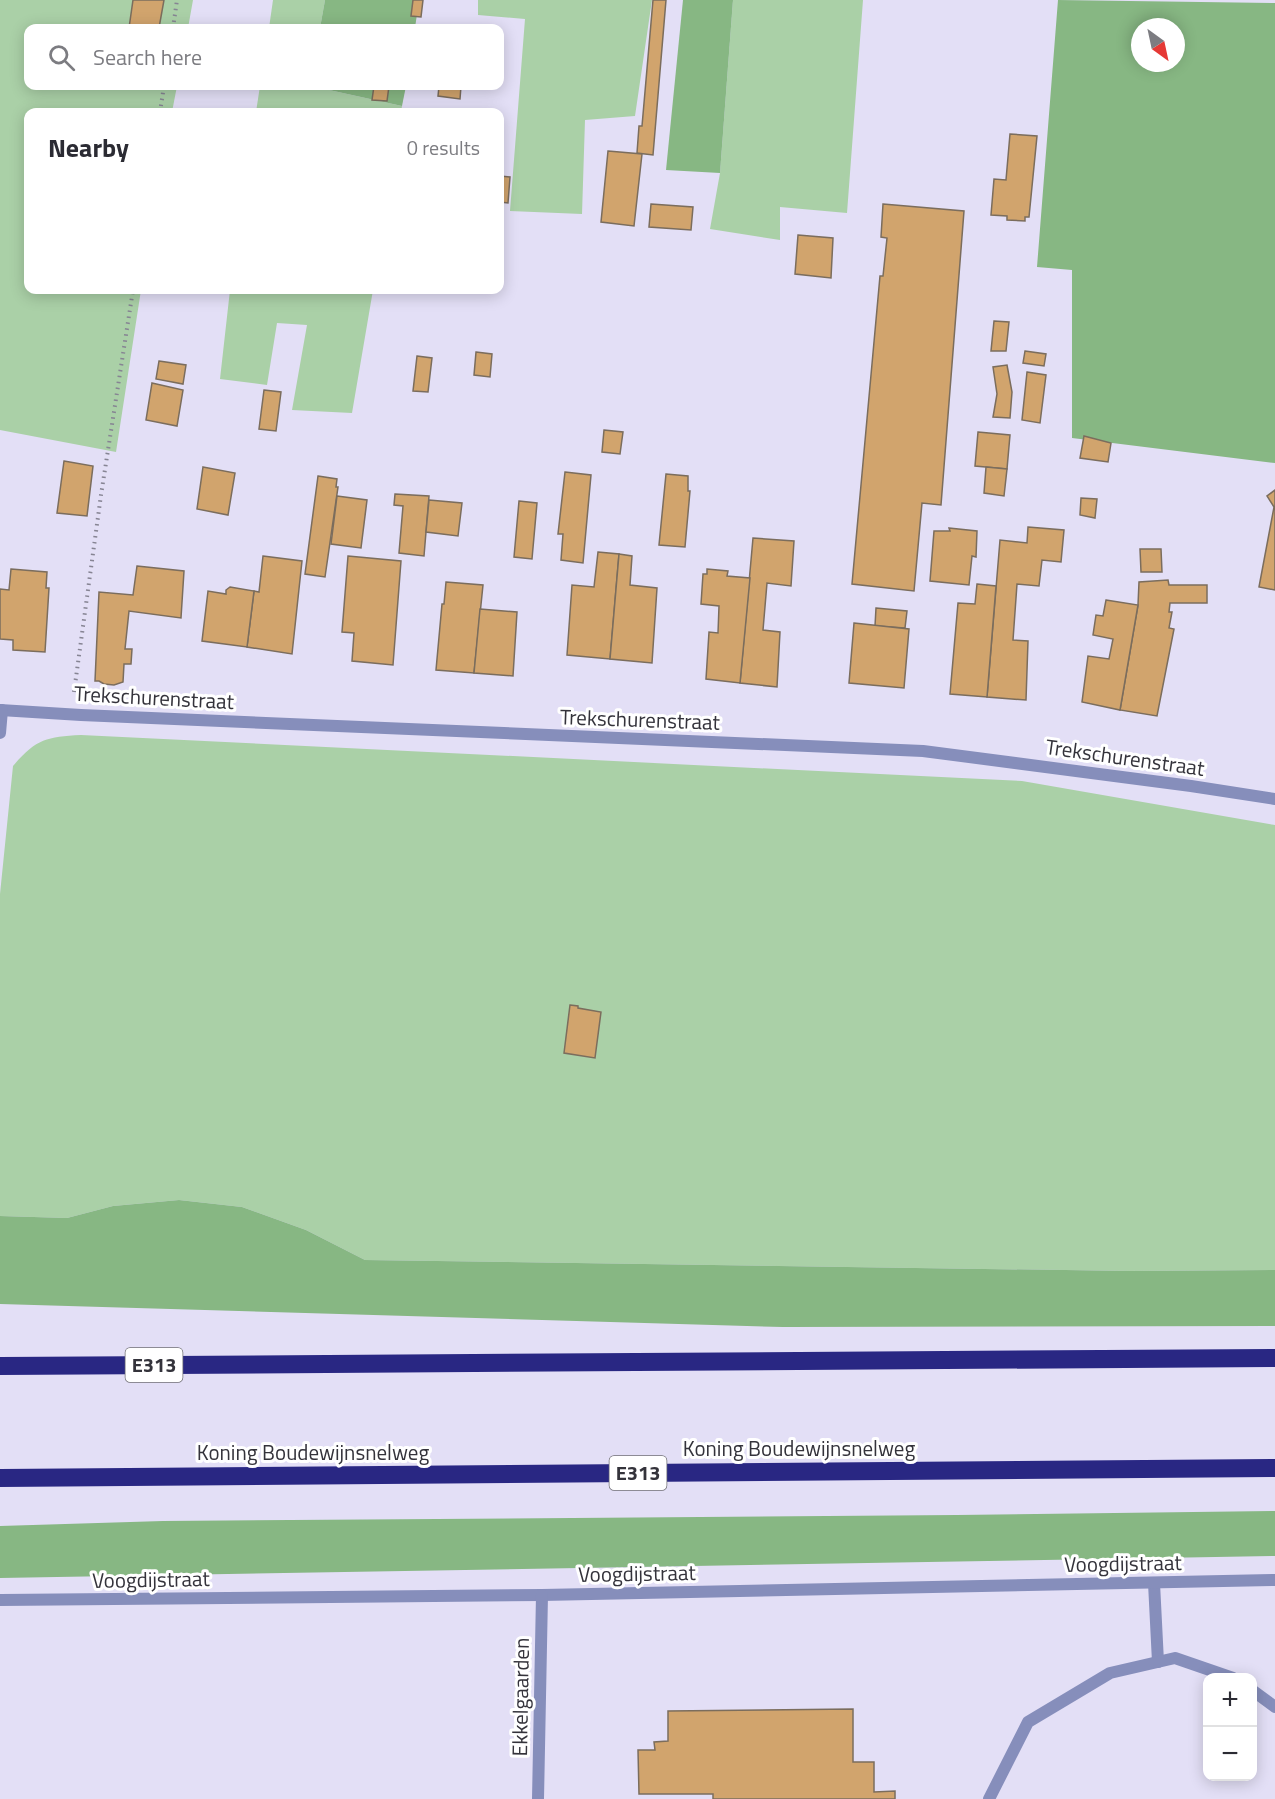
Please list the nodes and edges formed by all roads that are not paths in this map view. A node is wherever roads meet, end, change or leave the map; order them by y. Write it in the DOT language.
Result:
graph roads {
  1 [pos="1,710"];
  2 [pos="0,734"];
  3 [pos="1275,800"];
  4 [pos="1275,1359"];
  5 [pos="0,1366"];
  6 [pos="1275,1468"];
  7 [pos="0,1478"];
  8 [pos="1275,1580"];
  9 [pos="1154,1583"];
  10 [pos="542,1595"];
  11 [pos="0,1600"];
  12 [pos="1158,1662"];
  13 [pos="1221,1673"];
  14 [pos="1257,1694"];
  15 [pos="1275,1707"];
  16 [pos="538,1799"];
  17 [pos="989,1799"];
  1 -- 2 [label="street"];
  1 -- 3 [label="street, Trekschurenstraat"];
  4 -- 5 [label="highway, E313"];
  6 -- 7 [label="highway, Koning Boudewijnsnelweg / E313"];
  8 -- 9 [label="street, Voogdijstraat"];
  9 -- 10 [label="street, Voogdijstraat"];
  9 -- 12 [label="street"];
  10 -- 11 [label="street, Voogdijstraat"];
  10 -- 16 [label="street, Ekkelgaarden"];
  12 -- 13 [label="street"];
  12 -- 17 [label="street"];
  14 -- 15 [label="street"];
}
